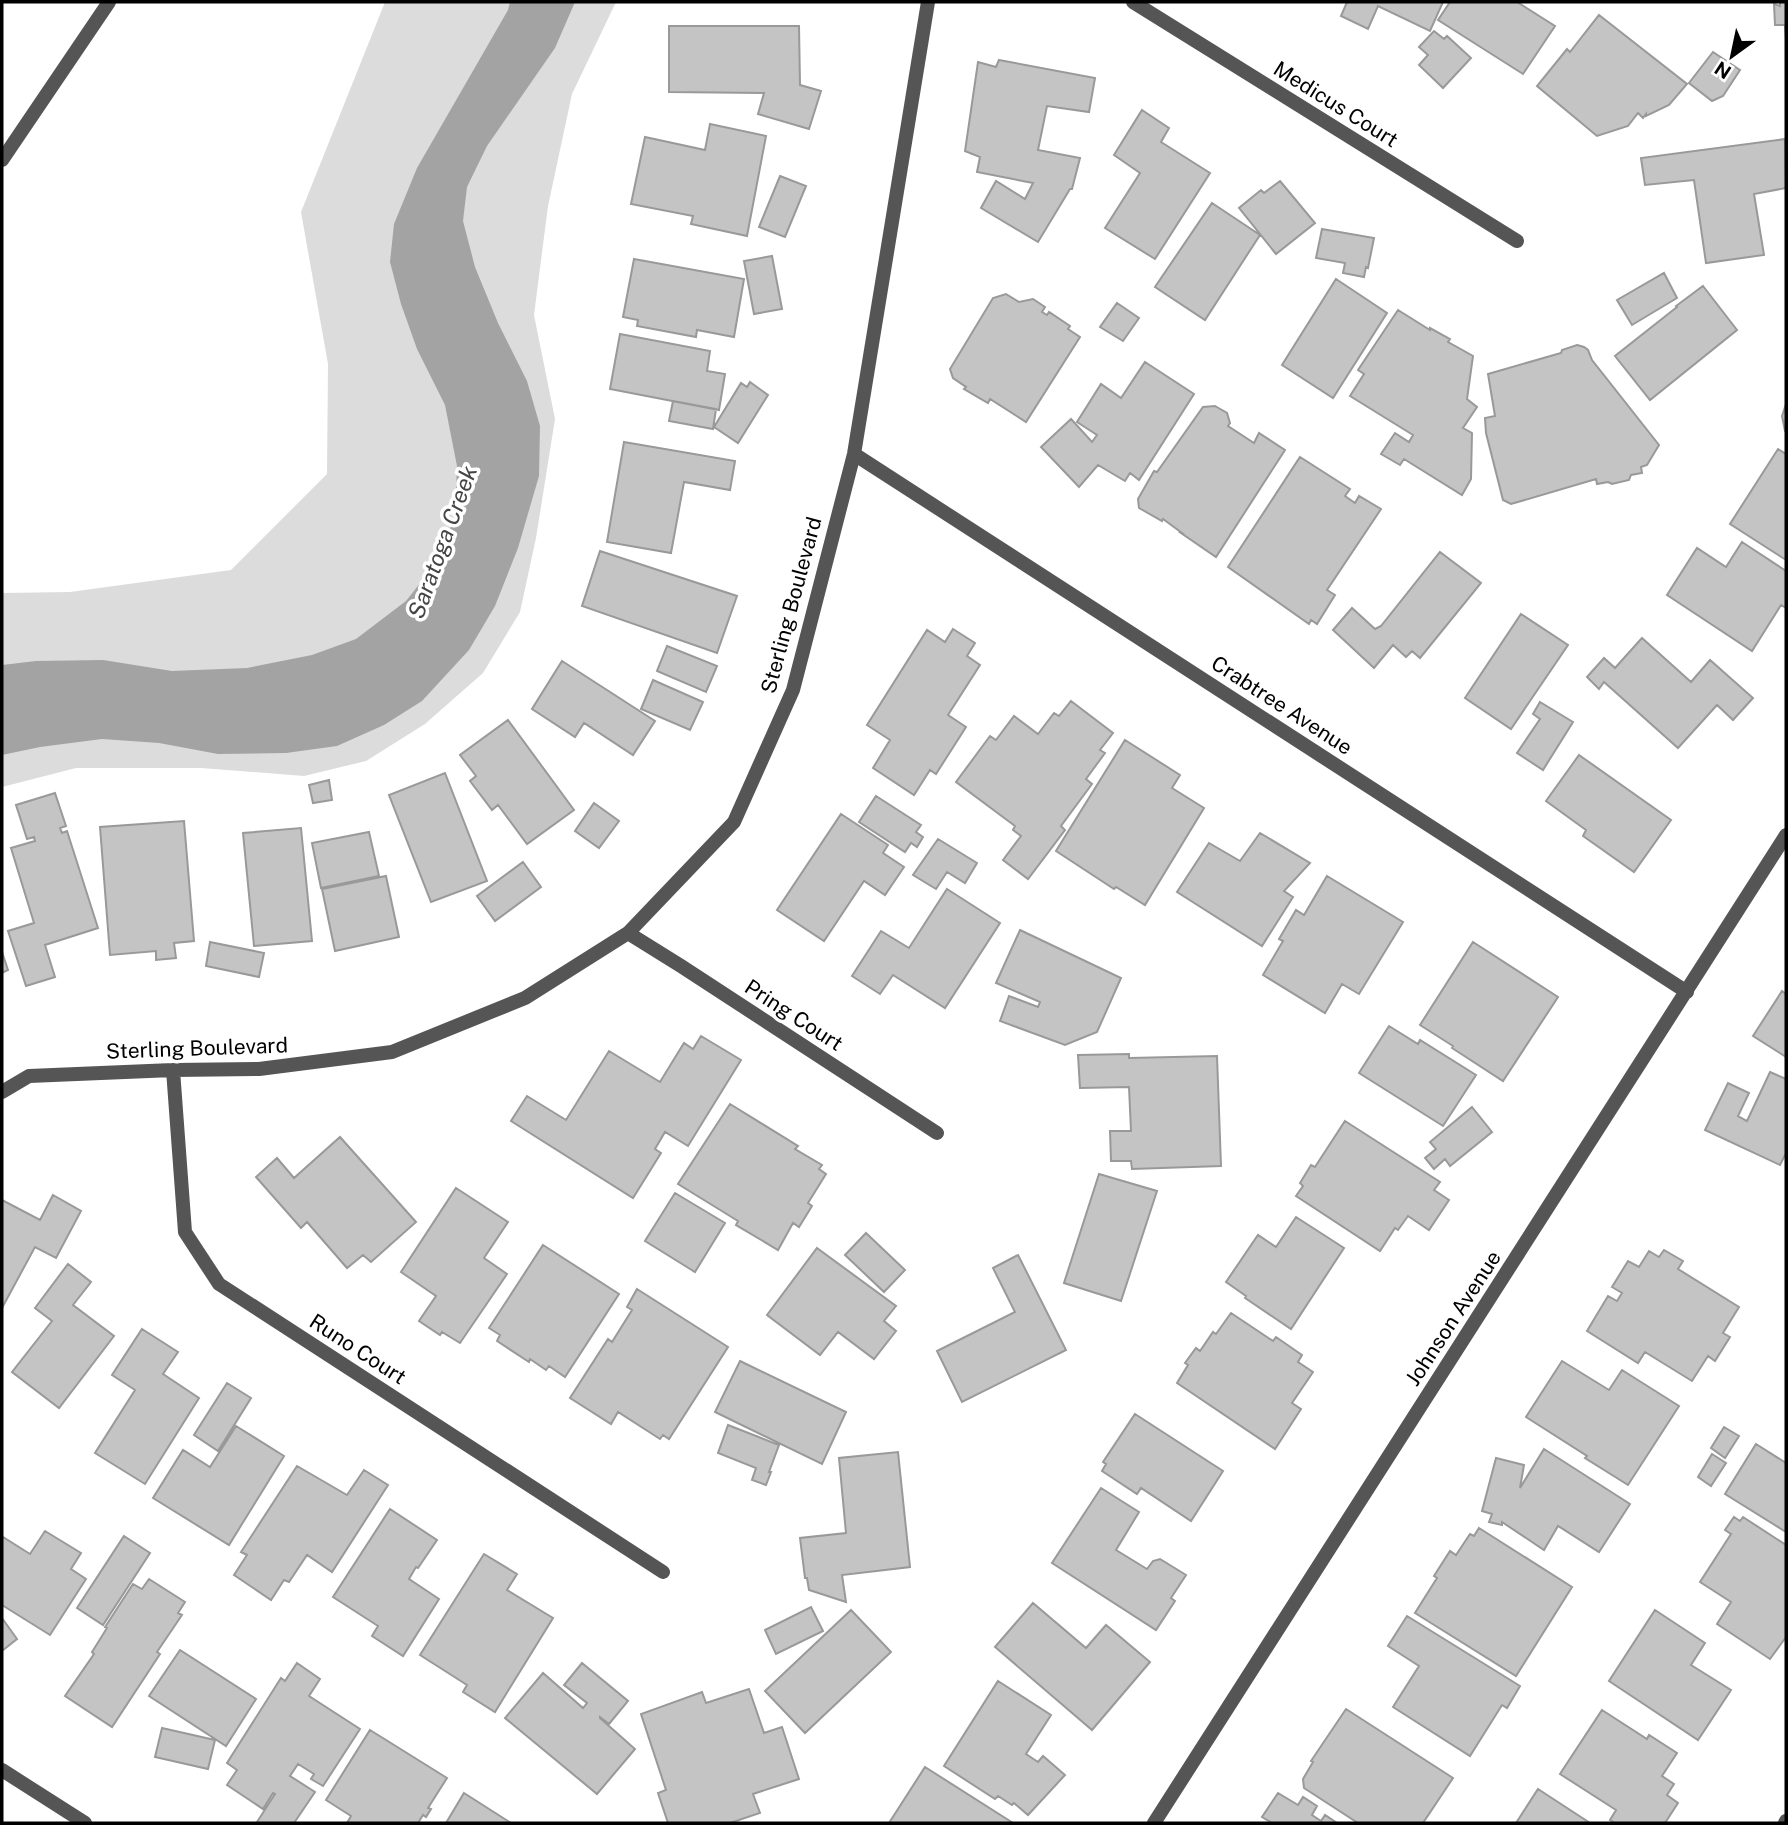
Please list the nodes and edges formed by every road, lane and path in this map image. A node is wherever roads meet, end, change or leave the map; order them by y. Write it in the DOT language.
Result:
graph roads {
  1 [pos="108,2"];
  2 [pos="928,2"];
  3 [pos="1133,2"];
  4 [pos="2,160"];
  5 [pos="1517,241"];
  6 [pos="854,454"];
  7 [pos="1786,835"];
  8 [pos="628,933"];
  9 [pos="1687,992"];
  10 [pos="173,1070"];
  11 [pos="2,1092"];
  12 [pos="937,1133"];
  13 [pos="663,1572"];
  14 [pos="2,1770"];
  15 [pos="85,1823"];
  16 [pos="1154,1823"];
  1 -- 4 [label="street"];
  2 -- 6 [label="street, Sterling Boulevard"];
  3 -- 5 [label="street, Medicus Court"];
  6 -- 8 [label="street, Sterling Boulevard"];
  6 -- 9 [label="street, Crabtree Avenue"];
  7 -- 9 [label="street, Johnson Avenue"];
  8 -- 10 [label="street, Sterling Boulevard"];
  8 -- 12 [label="street, Pring Court"];
  9 -- 16 [label="street, Johnson Avenue"];
  10 -- 11 [label="street, Sterling Boulevard"];
  10 -- 13 [label="street, Runo Court"];
  14 -- 15 [label="street"];
}
